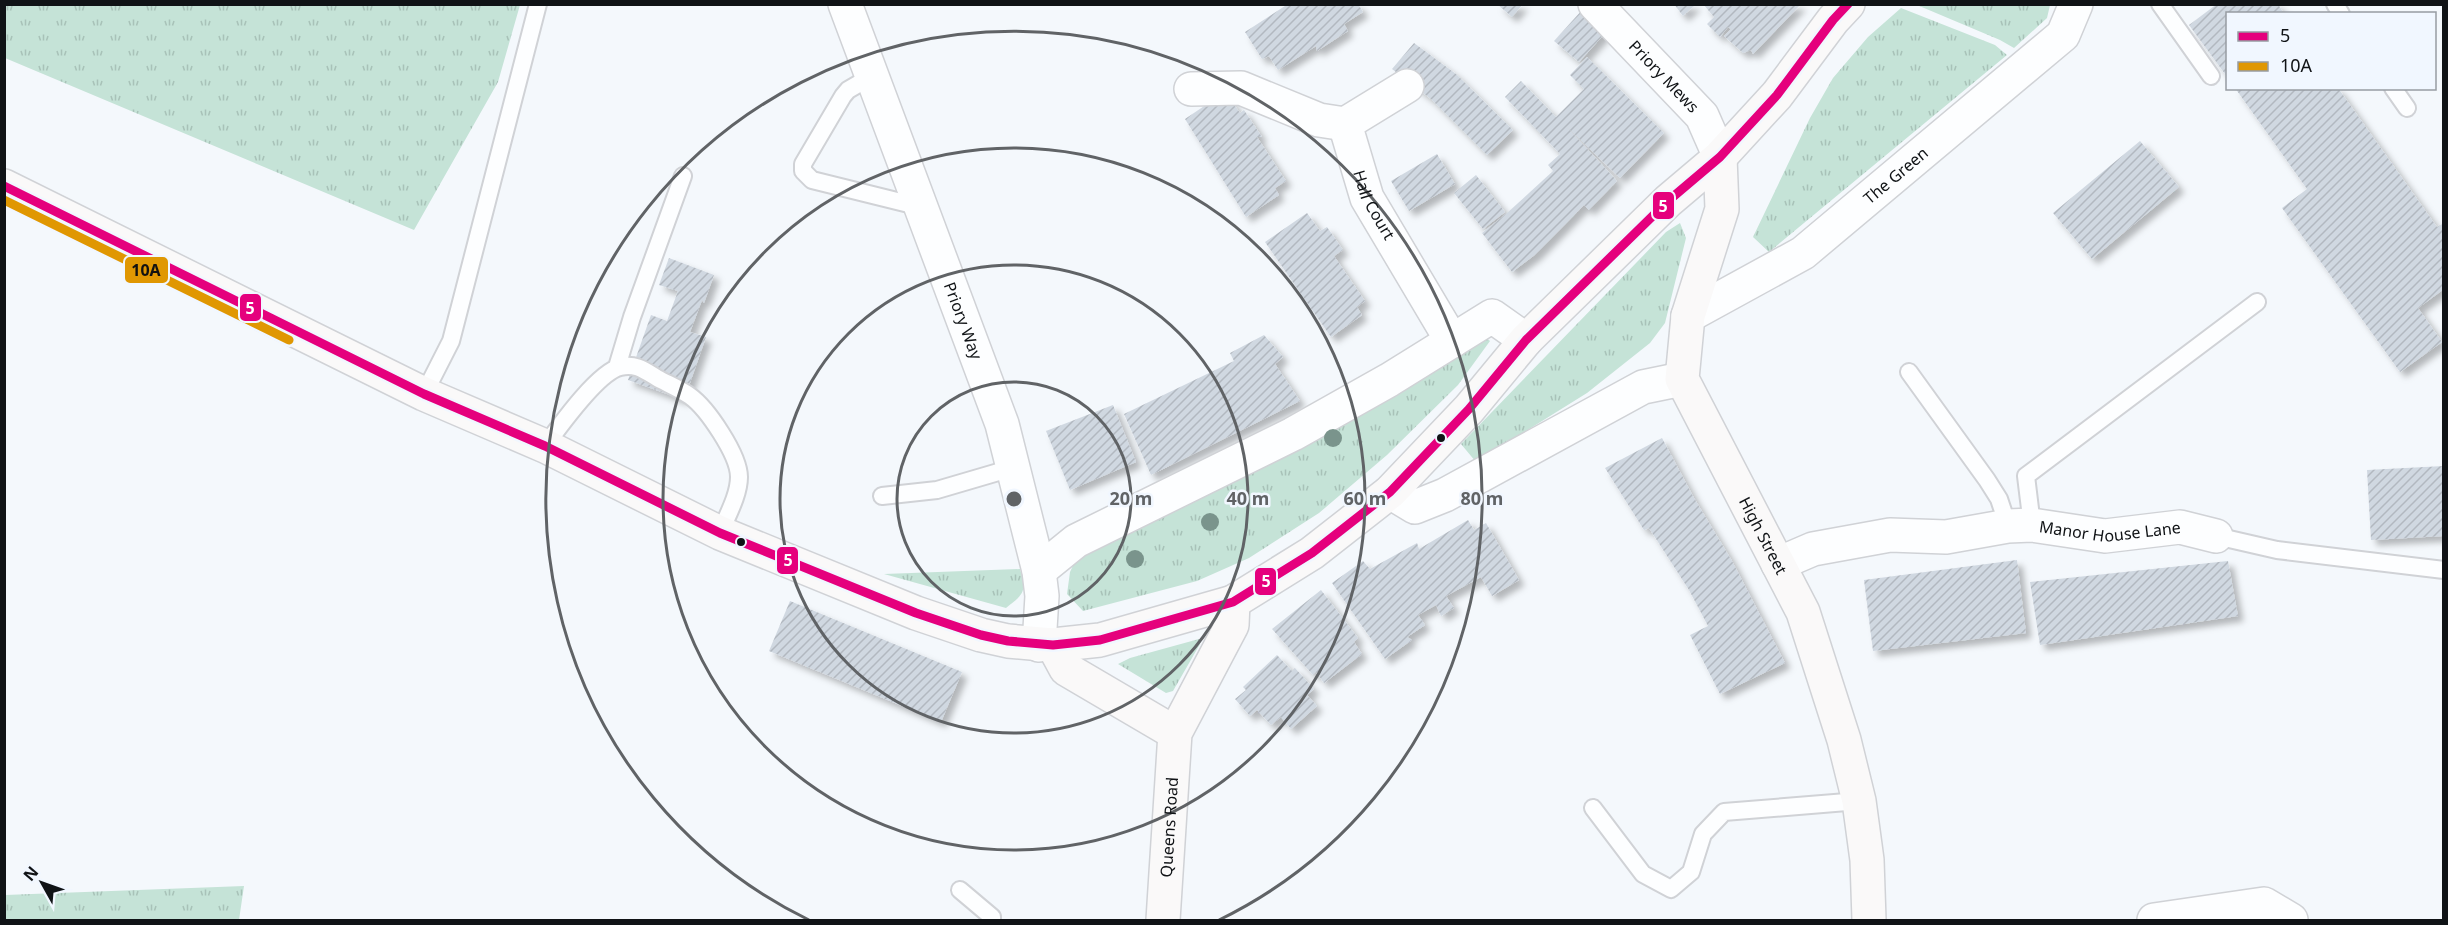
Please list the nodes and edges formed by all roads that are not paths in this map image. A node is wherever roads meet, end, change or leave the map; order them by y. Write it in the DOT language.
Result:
graph roads {
  1 [pos="538,4"];
  2 [pos="845,4"];
  3 [pos="1595,4"];
  4 [pos="1848,4"];
  5 [pos="2076,4"];
  6 [pos="2160,4"];
  7 [pos="872,76"];
  8 [pos="2211,76"];
  9 [pos="1407,86"];
  10 [pos="1191,89"];
  11 [pos="2394,90"];
  12 [pos="2407,108"];
  13 [pos="1345,124"];
  14 [pos="1720,157"];
  15 [pos="683,176"];
  16 [pos="4,186"];
  17 [pos="921,207"];
  18 [pos="2257,302"];
  19 [pos="1688,316"];
  20 [pos="1526,340"];
  21 [pos="1452,341"];
  22 [pos="617,368"];
  23 [pos="1909,372"];
  24 [pos="1682,379"];
  25 [pos="424,394"];
  26 [pos="545,446"];
  27 [pos="1012,468"];
  28 [pos="1390,492"];
  29 [pos="882,496"];
  30 [pos="2020,525"];
  31 [pos="720,533"];
  32 [pos="2216,536"];
  33 [pos="1778,564"];
  34 [pos="2444,570"];
  35 [pos="1039,571"];
  36 [pos="1233,602"];
  37 [pos="1046,645"];
  38 [pos="1175,734"];
  39 [pos="1859,801"];
  40 [pos="1593,808"];
  41 [pos="960,890"];
  42 [pos="992,921"];
  43 [pos="1163,921"];
  44 [pos="1869,921"];
  45 [pos="2154,921"];
  46 [pos="2291,921"];
  1 -- 25 [label="lane"];
  2 -- 7 [label="street, Priory Way"];
  3 -- 14 [label="street, Priory Mews"];
  4 -- 14 [label="main road"];
  5 -- 19 [label="street, The Green"];
  6 -- 8 [label="lane"];
  7 -- 17 [label="street, Priory Way"];
  7 -- 17 [label="lane"];
  9 -- 13 [label="street"];
  10 -- 13 [label="street"];
  11 -- 12 [label="lane"];
  13 -- 21 [label="street, Hall Court"];
  14 -- 19 [label="main road"];
  14 -- 20 [label="main road"];
  15 -- 22 [label="lane"];
  16 -- 25 [label="main road"];
  17 -- 27 [label="street, Priory Way"];
  18 -- 30 [label="lane"];
  19 -- 24 [label="main road"];
  20 -- 21 [label="street"];
  20 -- 28 [label="main road"];
  21 -- 35 [label="street"];
  22 -- 26 [label="lane"];
  22 -- 31 [label="lane"];
  23 -- 30 [label="lane"];
  24 -- 28 [label="street"];
  24 -- 33 [label="main road, High Street"];
  25 -- 26 [label="main road"];
  26 -- 31 [label="main road"];
  27 -- 29 [label="lane"];
  27 -- 35 [label="street, Priory Way"];
  28 -- 36 [label="main road"];
  30 -- 32 [label="street, Manor House Lane"];
  30 -- 33 [label="street, Manor House Lane"];
  31 -- 37 [label="main road"];
  32 -- 34 [label="lane, Manor House Lane"];
  33 -- 39 [label="main road, High Street"];
  35 -- 37 [label="street, Priory Way"];
  36 -- 37 [label="main road"];
  36 -- 38 [label="main road, Queens Road"];
  37 -- 38 [label="main road"];
  38 -- 43 [label="main road, Queens Road"];
  39 -- 40 [label="lane"];
  39 -- 44 [label="main road, High Street"];
  41 -- 42 [label="lane"];
  45 -- 46 [label="street"];
}
